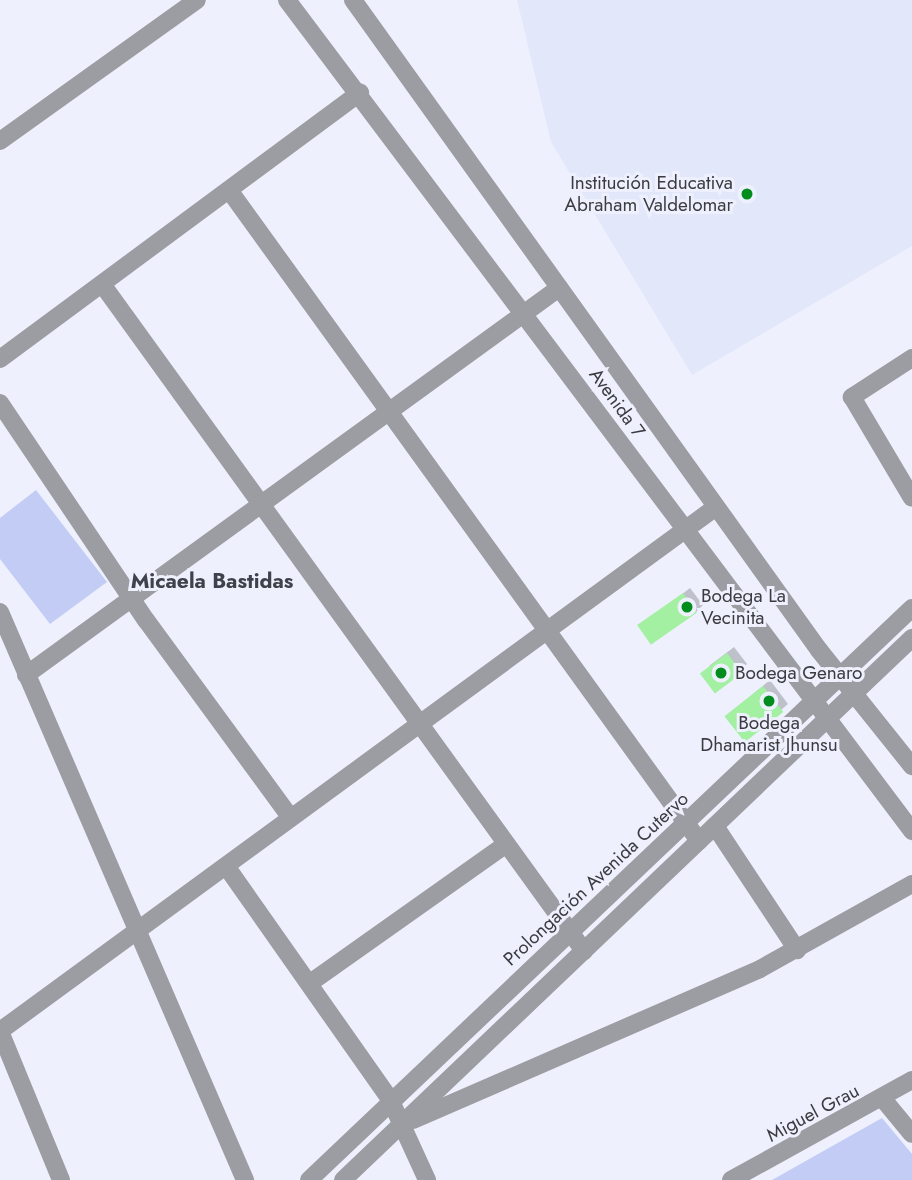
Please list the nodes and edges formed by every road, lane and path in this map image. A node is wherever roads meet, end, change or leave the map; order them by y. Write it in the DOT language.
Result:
graph roads {
  1 [pos="197,0"];
  2 [pos="352,0"];
  3 [pos="294,2"];
  4 [pos="360,93"];
  5 [pos="0,141"];
  6 [pos="229,190"];
  7 [pos="102,284"];
  8 [pos="559,288"];
  9 [pos="524,313"];
  10 [pos="912,358"];
  11 [pos="0,359"];
  12 [pos="0,403"];
  13 [pos="390,410"];
  14 [pos="912,498"];
  15 [pos="260,504"];
  16 [pos="716,508"];
  17 [pos="684,530"];
  18 [pos="135,595"];
  19 [pos="912,608"];
  20 [pos="0,612"];
  21 [pos="550,629"];
  22 [pos="912,638"];
  23 [pos="26,675"];
  24 [pos="840,676"];
  25 [pos="852,694"];
  26 [pos="815,700"];
  27 [pos="829,718"];
  28 [pos="420,724"];
  29 [pos="912,766"];
  30 [pos="291,818"];
  31 [pos="687,823"];
  32 [pos="715,826"];
  33 [pos="912,831"];
  34 [pos="699,841"];
  35 [pos="506,844"];
  36 [pos="226,866"];
  37 [pos="912,884"];
  38 [pos="137,930"];
  39 [pos="570,932"];
  40 [pos="797,950"];
  41 [pos="584,951"];
  42 [pos="310,983"];
  43 [pos="912,1080"];
  44 [pos="390,1099"];
  45 [pos="883,1099"];
  46 [pos="401,1125"];
  47 [pos="912,1134"];
  48 [pos="741,1178"];
  49 [pos="61,1180"];
  50 [pos="245,1180"];
  51 [pos="309,1180"];
  52 [pos="343,1180"];
  53 [pos="427,1180"];
  1 -- 5 [label="street"];
  2 -- 8 [label="street, Avenida 7"];
  3 -- 4 [label="street, Avenida 7"];
  4 -- 6 [label="street"];
  4 -- 9 [label="street, Avenida 7"];
  6 -- 7 [label="street"];
  6 -- 13 [label="street"];
  7 -- 11 [label="street"];
  7 -- 15 [label="street"];
  8 -- 9 [label="street"];
  8 -- 16 [label="street, Avenida 7"];
  9 -- 13 [label="street"];
  9 -- 17 [label="street, Avenida 7"];
  10 -- 14 [label="street"];
  12 -- 18 [label="street"];
  13 -- 15 [label="street"];
  13 -- 21 [label="street"];
  15 -- 18 [label="street"];
  15 -- 28 [label="street"];
  16 -- 17 [label="street"];
  16 -- 24 [label="street, Avenida 7"];
  17 -- 21 [label="street"];
  17 -- 26 [label="street, Avenida 7"];
  18 -- 23 [label="street"];
  18 -- 30 [label="street"];
  19 -- 24 [label="street, Prolongación Avenida Cutervo"];
  20 -- 23 [label="street"];
  21 -- 28 [label="street"];
  21 -- 31 [label="street"];
  22 -- 25 [label="street"];
  23 -- 38 [label="street"];
  24 -- 25 [label="street, Avenida 7"];
  24 -- 26 [label="street, Prolongación Avenida Cutervo"];
  25 -- 27 [label="street"];
  25 -- 29 [label="street, Avenida 7"];
  26 -- 27 [label="street, Avenida 7"];
  26 -- 31 [label="street, Prolongación Avenida Cutervo"];
  27 -- 32 [label="street"];
  27 -- 33 [label="street, Avenida 7"];
  28 -- 30 [label="street"];
  28 -- 35 [label="street"];
  30 -- 36 [label="street"];
  31 -- 34 [label="street"];
  31 -- 39 [label="street, Prolongación Avenida Cutervo"];
  32 -- 34 [label="street"];
  32 -- 40 [label="street"];
  34 -- 41 [label="street"];
  35 -- 39 [label="street"];
  35 -- 42 [label="street"];
  36 -- 38 [label="street"];
  36 -- 42 [label="street"];
  37 -- 40 [label="street"];
  38 -- 49 [label="street"];
  38 -- 50 [label="street"];
  39 -- 41 [label="street"];
  39 -- 44 [label="street, Prolongación Avenida Cutervo"];
  40 -- 46 [label="street"];
  41 -- 46 [label="street"];
  42 -- 44 [label="street"];
  43 -- 45 [label="street, Miguel Grau"];
  44 -- 46 [label="street"];
  44 -- 51 [label="street, Prolongación Avenida Cutervo"];
  45 -- 47 [label="street"];
  45 -- 48 [label="street, Miguel Grau"];
  46 -- 52 [label="street"];
  46 -- 53 [label="street"];
}
